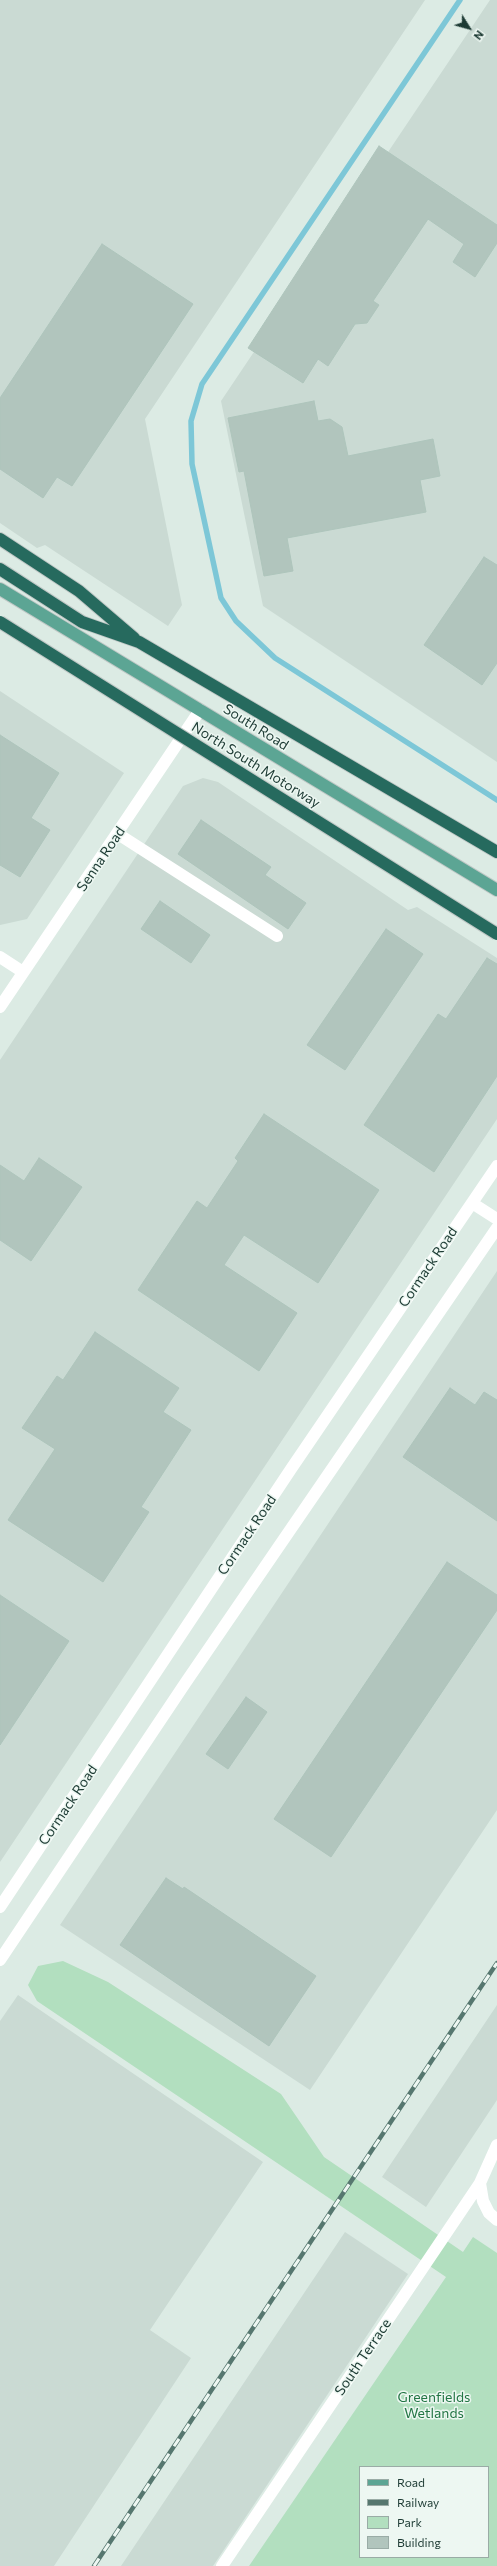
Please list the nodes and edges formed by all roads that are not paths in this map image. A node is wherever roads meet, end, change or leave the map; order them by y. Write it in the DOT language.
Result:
graph roads {
  1 [pos="0,539"];
  2 [pos="0,569"];
  3 [pos="0,589"];
  4 [pos="0,622"];
  5 [pos="139,642"];
  6 [pos="200,710"];
  7 [pos="118,834"];
  8 [pos="497,852"];
  9 [pos="497,890"];
  10 [pos="497,934"];
  11 [pos="277,936"];
  12 [pos="0,957"];
  13 [pos="24,972"];
  14 [pos="0,1007"];
  15 [pos="497,1166"];
  16 [pos="472,1203"];
  17 [pos="497,1219"];
  18 [pos="497,1228"];
  19 [pos="0,1907"];
  20 [pos="0,1960"];
  21 [pos="497,2145"];
  22 [pos="480,2183"];
  23 [pos="497,2220"];
  24 [pos="222,2566"];
  1 -- 5 [label="highway"];
  2 -- 5 [label="highway"];
  3 -- 6 [label="main road, South Road"];
  4 -- 10 [label="highway, North South Motorway, bridge"];
  5 -- 8 [label="highway"];
  6 -- 7 [label="street, Senna Road"];
  6 -- 9 [label="main road, South Road"];
  7 -- 11 [label="street"];
  7 -- 13 [label="street, Senna Road"];
  12 -- 13 [label="street"];
  13 -- 14 [label="street, Senna Road"];
  15 -- 16 [label="street, Cormack Road"];
  16 -- 17 [label="street"];
  16 -- 19 [label="street, Cormack Road"];
  18 -- 20 [label="street"];
  21 -- 22 [label="street, South Terrace"];
  22 -- 23 [label="street"];
  22 -- 24 [label="street, South Terrace"];
}
